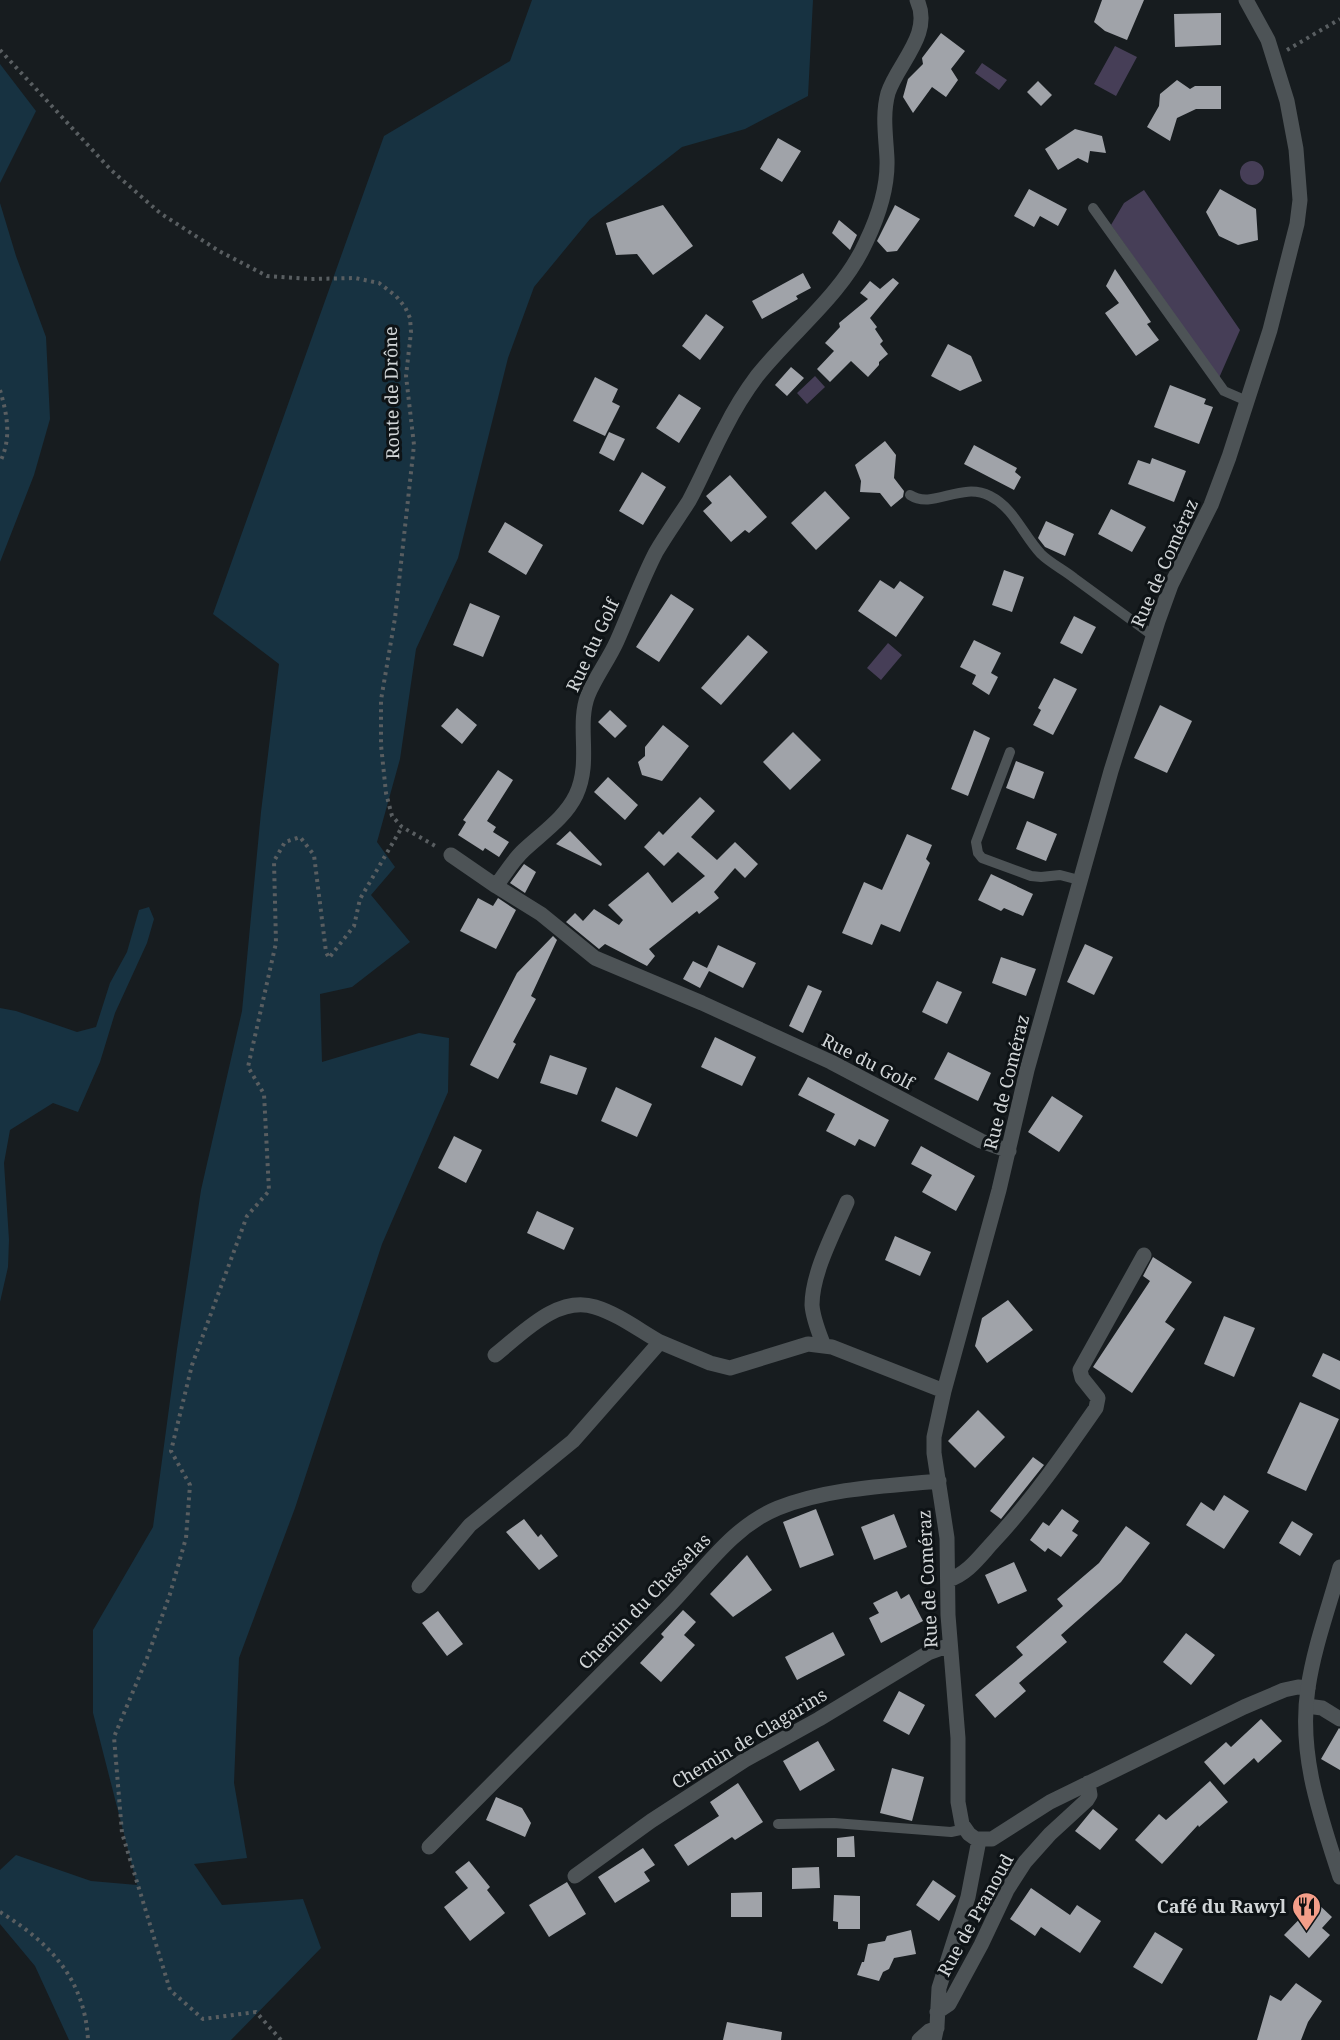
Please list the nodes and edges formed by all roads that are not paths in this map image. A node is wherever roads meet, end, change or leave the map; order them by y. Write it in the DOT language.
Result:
graph roads {
  1 [pos="917,0"];
  2 [pos="1246,0"];
  3 [pos="1093,208"];
  4 [pos="1247,401"];
  5 [pos="910,495"];
  6 [pos="1152,635"];
  7 [pos="1010,752"];
  8 [pos="451,855"];
  9 [pos="1079,880"];
  10 [pos="496,886"];
  11 [pos="1009,1151"];
  12 [pos="847,1202"];
  13 [pos="1144,1255"];
  14 [pos="660,1342"];
  15 [pos="824,1346"];
  16 [pos="495,1355"];
  17 [pos="944,1391"];
  18 [pos="939,1481"];
  19 [pos="1340,1567"];
  20 [pos="948,1580"];
  21 [pos="419,1586"];
  22 [pos="950,1645"];
  23 [pos="1308,1688"];
  24 [pos="1306,1706"];
  25 [pos="1340,1719"];
  26 [pos="1089,1783"];
  27 [pos="778,1824"];
  28 [pos="965,1829"];
  29 [pos="979,1840"];
  30 [pos="429,1847"];
  31 [pos="575,1876"];
  32 [pos="1340,1877"];
  33 [pos="937,2012"];
  34 [pos="935,2034"];
  35 [pos="919,2040"];
  1 -- 10 [label="street, Rue du Golf"];
  2 -- 4 [label="street, Rue de Coméraz"];
  3 -- 4 [label="lane"];
  4 -- 6 [label="street, Rue de Coméraz"];
  5 -- 6 [label="lane"];
  6 -- 9 [label="street, Rue de Coméraz"];
  7 -- 9 [label="lane"];
  8 -- 10 [label="street"];
  9 -- 11 [label="street, Rue de Coméraz"];
  10 -- 11 [label="street, Rue du Golf"];
  11 -- 17 [label="street, Rue de Coméraz"];
  12 -- 15 [label="street"];
  13 -- 20 [label="street"];
  14 -- 15 [label="street"];
  14 -- 16 [label="street"];
  14 -- 21 [label="street"];
  15 -- 17 [label="street"];
  17 -- 18 [label="street, Rue de Coméraz"];
  18 -- 20 [label="street, Rue de Coméraz"];
  18 -- 30 [label="street, Chemin du Chasselas"];
  19 -- 23 [label="street"];
  20 -- 22 [label="street, Rue de Coméraz"];
  22 -- 28 [label="street, Rue de Coméraz"];
  22 -- 31 [label="street, Chemin de Clagarins"];
  23 -- 24 [label="street"];
  23 -- 26 [label="street"];
  24 -- 25 [label="street"];
  24 -- 32 [label="street"];
  26 -- 29 [label="street"];
  26 -- 33 [label="street, Rue de Pranoud"];
  27 -- 28 [label="lane"];
  28 -- 29 [label="street"];
  29 -- 33 [label="street, Rue de Pranoud"];
  33 -- 34 [label="street, Rue de Pranoud"];
  34 -- 35 [label="street"];
}
